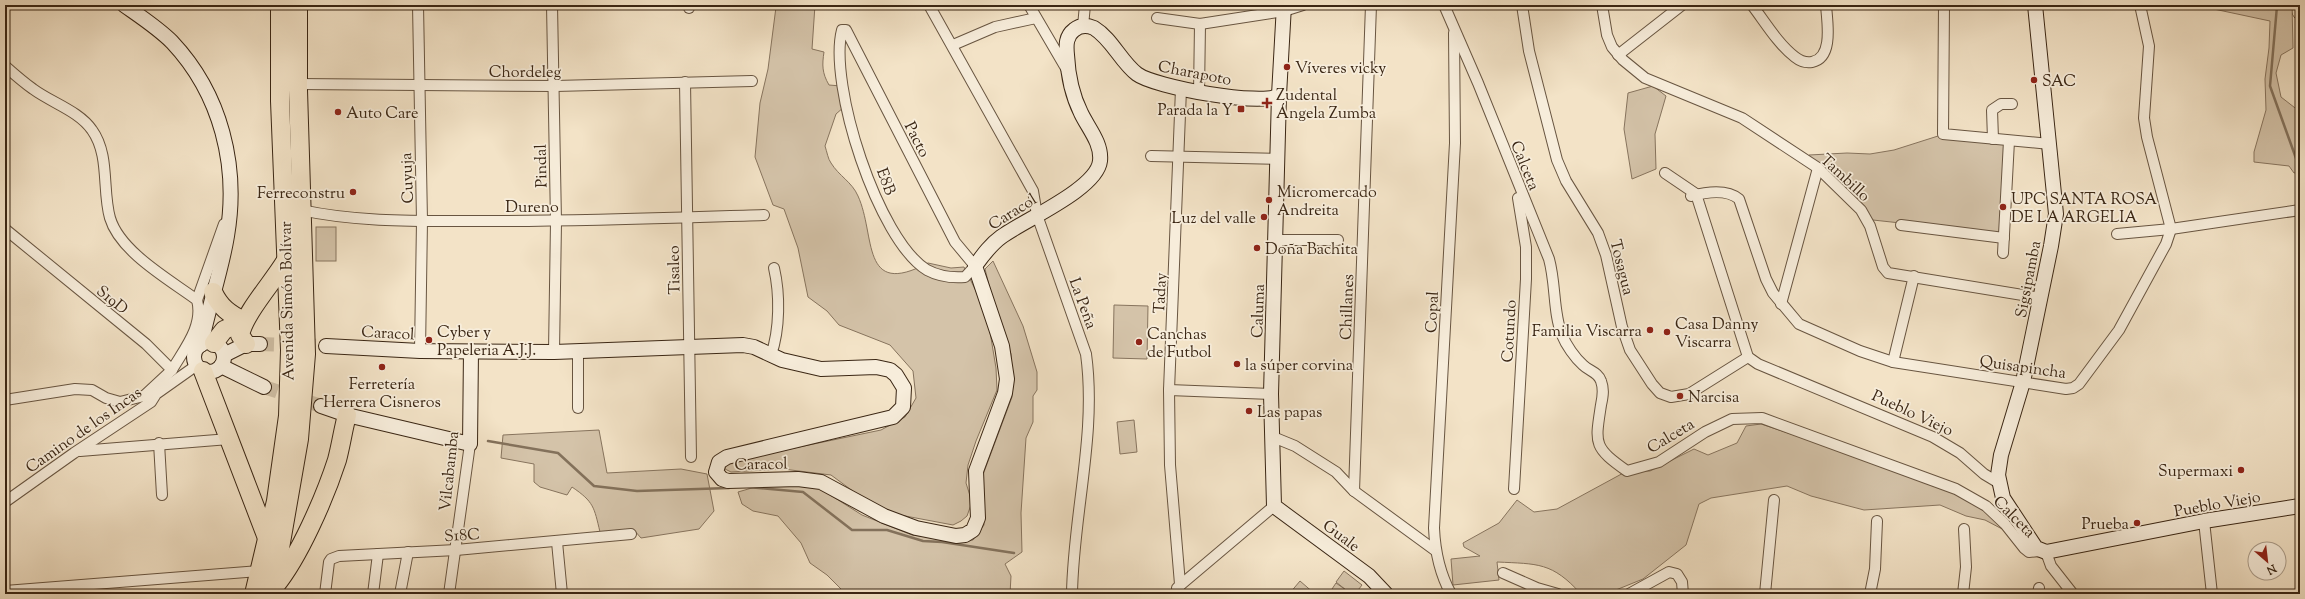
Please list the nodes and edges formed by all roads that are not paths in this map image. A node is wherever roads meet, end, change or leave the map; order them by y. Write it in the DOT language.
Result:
graph roads {
  1 [pos="124,5"];
  2 [pos="280,5"];
  3 [pos="298,5"];
  4 [pos="418,5"];
  5 [pos="552,5"];
  6 [pos="929,5"];
  7 [pos="1029,5"];
  8 [pos="1085,5"];
  9 [pos="1302,5"];
  10 [pos="1371,5"];
  11 [pos="1444,5"];
  12 [pos="1522,5"];
  13 [pos="1602,5"];
  14 [pos="1682,5"];
  15 [pos="1752,5"];
  16 [pos="1826,5"];
  17 [pos="1944,5"];
  18 [pos="2035,5"];
  19 [pos="2140,5"];
  20 [pos="2300,5"];
  21 [pos="1284,8"];
  22 [pos="2300,12"];
  23 [pos="1036,18"];
  24 [pos="1157,18"];
  25 [pos="1200,24"];
  26 [pos="1083,26"];
  27 [pos="1454,29"];
  28 [pos="840,36"];
  29 [pos="952,45"];
  30 [pos="1618,55"];
  31 [pos="5,66"];
  32 [pos="1068,71"];
  33 [pos="752,81"];
  34 [pos="685,82"];
  35 [pos="298,84"];
  36 [pos="418,86"];
  37 [pos="554,86"];
  38 [pos="1181,89"];
  39 [pos="1199,93"];
  40 [pos="1279,95"];
  41 [pos="2012,104"];
  42 [pos="1993,139"];
  43 [pos="2009,141"];
  44 [pos="2050,144"];
  45 [pos="1151,156"];
  46 [pos="1180,156"];
  47 [pos="1279,159"];
  48 [pos="1818,168"];
  49 [pos="1665,173"];
  50 [pos="1514,176"];
  51 [pos="1693,195"];
  52 [pos="301,210"];
  53 [pos="2300,210"];
  54 [pos="764,215"];
  55 [pos="1037,215"];
  56 [pos="229,218"];
  57 [pos="688,218"];
  58 [pos="422,221"];
  59 [pos="556,222"];
  60 [pos="1901,225"];
  61 [pos="5,229"];
  62 [pos="2171,229"];
  63 [pos="2117,234"];
  64 [pos="2004,238"];
  65 [pos="1276,240"];
  66 [pos="1338,240"];
  67 [pos="2003,253"];
  68 [pos="285,262"];
  69 [pos="975,266"];
  70 [pos="774,268"];
  71 [pos="1914,276"];
  72 [pos="212,296"];
  73 [pos="2041,298"];
  74 [pos="197,300"];
  75 [pos="1781,304"];
  76 [pos="244,321"];
  77 [pos="253,344"];
  78 [pos="326,346"];
  79 [pos="690,346"];
  80 [pos="215,350"];
  81 [pos="420,351"];
  82 [pos="471,351"];
  83 [pos="578,351"];
  84 [pos="554,352"];
  85 [pos="771,355"];
  86 [pos="1748,357"];
  87 [pos="1894,362"];
  88 [pos="200,368"];
  89 [pos="172,370"];
  90 [pos="2023,382"];
  91 [pos="264,387"];
  92 [pos="1169,390"];
  93 [pos="1271,394"];
  94 [pos="148,399"];
  95 [pos="5,400"];
  96 [pos="321,406"];
  97 [pos="578,408"];
  98 [pos="347,415"];
  99 [pos="1273,437"];
  100 [pos="229,439"];
  101 [pos="159,443"];
  102 [pos="470,444"];
  103 [pos="74,453"];
  104 [pos="691,457"];
  105 [pos="1999,483"];
  106 [pos="1514,489"];
  107 [pos="1354,491"];
  108 [pos="162,495"];
  109 [pos="1774,500"];
  110 [pos="5,502"];
  111 [pos="1274,506"];
  112 [pos="2300,506"];
  113 [pos="1877,521"];
  114 [pos="2204,522"];
  115 [pos="1964,529"];
  116 [pos="631,534"];
  117 [pos="267,538"];
  118 [pos="557,542"];
  119 [pos="456,550"];
  120 [pos="1436,551"];
  121 [pos="2044,551"];
  122 [pos="408,552"];
  123 [pos="378,554"];
  124 [pos="260,571"];
  125 [pos="1502,573"];
  126 [pos="1180,584"];
  127 [pos="5,590"];
  128 [pos="273,591"];
  129 [pos="254,594"];
  130 [pos="325,594"];
  131 [pos="373,594"];
  132 [pos="400,594"];
  133 [pos="449,594"];
  134 [pos="562,594"];
  135 [pos="1072,594"];
  136 [pos="1172,594"];
  137 [pos="1177,594"];
  138 [pos="1386,594"];
  139 [pos="1451,594"];
  140 [pos="1558,594"];
  141 [pos="1628,594"];
  142 [pos="1682,594"];
  143 [pos="1765,594"];
  144 [pos="1870,594"];
  145 [pos="1963,594"];
  146 [pos="2073,594"];
  147 [pos="2212,594"];
  1 -- 56 [label="street"];
  2 -- 68 [label="highway, Avenida Simón Bolívar"];
  3 -- 35 [label="highway, Avenida Simón Bolívar"];
  4 -- 36 [label="street, Cuyuja"];
  5 -- 37 [label="street, Pindal"];
  6 -- 29 [label="street, La Peña"];
  7 -- 23 [label="street, Caracol"];
  8 -- 26 [label="street"];
  9 -- 21 [label="street"];
  10 -- 107 [label="street, Chillanes"];
  11 -- 27 [label="street, Calceta"];
  12 -- 86 [label="street, Tosagua"];
  13 -- 30 [label="street"];
  14 -- 30 [label="street"];
  15 -- 16 [label="street"];
  17 -- 42 [label="street"];
  18 -- 44 [label="street, Sigsipamba"];
  19 -- 62 [label="street"];
  20 -- 22 [label="main road"];
  21 -- 25 [label="street"];
  21 -- 40 [label="street, Caluma"];
  23 -- 29 [label="street"];
  23 -- 32 [label="street, Caracol"];
  24 -- 25 [label="street"];
  25 -- 39 [label="street"];
  26 -- 32 [label="street"];
  26 -- 38 [label="street, Charapoto"];
  27 -- 50 [label="street, Calceta"];
  27 -- 120 [label="street, Copal"];
  28 -- 69 [label="street, Pacto"];
  28 -- 69 [label="street, E8B"];
  29 -- 55 [label="street, La Peña"];
  30 -- 48 [label="street, Tambillo"];
  31 -- 74 [label="street"];
  32 -- 55 [label="street, Caracol"];
  33 -- 34 [label="street, Chordeleg"];
  34 -- 37 [label="street, Chordeleg"];
  34 -- 57 [label="street, Tisaleo"];
  35 -- 36 [label="street, Chordeleg"];
  35 -- 52 [label="highway, Avenida Simón Bolívar"];
  36 -- 37 [label="street, Chordeleg"];
  36 -- 58 [label="street, Cuyuja"];
  37 -- 59 [label="street, Pindal"];
  38 -- 39 [label="street, Charapoto"];
  38 -- 46 [label="street, Taday"];
  39 -- 40 [label="street, Charapoto"];
  40 -- 47 [label="street, Caluma"];
  41 -- 42 [label="street"];
  42 -- 43 [label="street"];
  43 -- 44 [label="street"];
  43 -- 64 [label="street"];
  44 -- 73 [label="street, Sigsipamba"];
  45 -- 46 [label="street"];
  46 -- 47 [label="street"];
  46 -- 92 [label="street, Taday"];
  47 -- 65 [label="street, Caluma"];
  48 -- 71 [label="street, Tambillo"];
  48 -- 75 [label="street"];
  49 -- 51 [label="street"];
  50 -- 106 [label="street, Cotundo"];
  50 -- 121 [label="street, Calceta"];
  51 -- 75 [label="street, Quisapincha"];
  51 -- 86 [label="street"];
  52 -- 58 [label="street, Dureno"];
  52 -- 128 [label="highway, Avenida Simón Bolívar"];
  53 -- 62 [label="street"];
  54 -- 57 [label="street, Dureno"];
  55 -- 69 [label="street, Caracol"];
  55 -- 135 [label="street, La Peña"];
  56 -- 72 [label="street"];
  56 -- 74 [label="street"];
  57 -- 59 [label="street, Dureno"];
  57 -- 79 [label="street, Tisaleo"];
  58 -- 59 [label="street, Dureno"];
  58 -- 81 [label="street, Cuyuja"];
  59 -- 84 [label="street, Pindal"];
  60 -- 64 [label="street"];
  61 -- 89 [label="street, S19D"];
  62 -- 63 [label="street"];
  62 -- 90 [label="street, Quisapincha"];
  64 -- 67 [label="street"];
  65 -- 66 [label="street"];
  65 -- 93 [label="street, Caluma"];
  68 -- 76 [label="highway"];
  68 -- 117 [label="highway, Avenida Simón Bolívar"];
  69 -- 85 [label="street, Caracol"];
  70 -- 85 [label="street"];
  71 -- 73 [label="street, Tambillo"];
  71 -- 87 [label="street"];
  72 -- 76 [label="highway"];
  72 -- 80 [label="street"];
  73 -- 90 [label="street, Sigsipamba"];
  74 -- 89 [label="street"];
  75 -- 87 [label="street, Quisapincha"];
  76 -- 77 [label="highway"];
  76 -- 80 [label="highway"];
  77 -- 80 [label="street"];
  78 -- 81 [label="street, Caracol"];
  79 -- 83 [label="street, Caracol"];
  79 -- 85 [label="street, Caracol"];
  79 -- 104 [label="street, Tisaleo"];
  80 -- 88 [label="street"];
  80 -- 88 [label="street"];
  80 -- 91 [label="street"];
  81 -- 82 [label="street, Caracol"];
  82 -- 84 [label="street, Caracol"];
  82 -- 102 [label="street, Vilcabamba"];
  83 -- 84 [label="street, Caracol"];
  83 -- 97 [label="street"];
  86 -- 105 [label="street, Pueblo Viejo"];
  87 -- 90 [label="street, Quisapincha"];
  88 -- 94 [label="street, Camino de los Incas"];
  88 -- 100 [label="highway"];
  89 -- 94 [label="street"];
  90 -- 105 [label="street, Sigsipamba"];
  92 -- 93 [label="street"];
  92 -- 126 [label="street, Taday"];
  93 -- 99 [label="street, Caluma"];
  94 -- 95 [label="street"];
  94 -- 103 [label="street, Camino de los Incas"];
  96 -- 98 [label="street"];
  98 -- 102 [label="street"];
  98 -- 128 [label="highway"];
  99 -- 107 [label="street"];
  99 -- 111 [label="street, Caluma"];
  100 -- 101 [label="street"];
  100 -- 117 [label="highway"];
  101 -- 103 [label="street"];
  101 -- 108 [label="street"];
  102 -- 119 [label="street, Vilcabamba"];
  103 -- 110 [label="street, Camino de los Incas"];
  105 -- 121 [label="street"];
  107 -- 120 [label="street"];
  109 -- 143 [label="street"];
  111 -- 126 [label="street"];
  111 -- 138 [label="street, Guale"];
  112 -- 114 [label="street, Pueblo Viejo"];
  113 -- 144 [label="street"];
  114 -- 121 [label="street, Pueblo Viejo"];
  114 -- 147 [label="street"];
  115 -- 145 [label="street"];
  116 -- 118 [label="street, S18C"];
  117 -- 124 [label="highway, Avenida Simón Bolívar"];
  118 -- 119 [label="street, S18C"];
  118 -- 134 [label="street"];
  119 -- 122 [label="street, S18C"];
  119 -- 133 [label="street, Vilcabamba"];
  120 -- 139 [label="street, Copal"];
  121 -- 146 [label="street, Calceta"];
  122 -- 123 [label="street, S18C"];
  122 -- 132 [label="street"];
  123 -- 130 [label="street, S18C"];
  123 -- 131 [label="street"];
  124 -- 127 [label="street"];
  124 -- 129 [label="highway, Avenida Simón Bolívar"];
  125 -- 140 [label="street"];
  126 -- 136 [label="street"];
  126 -- 137 [label="street, Taday"];
  141 -- 142 [label="street"];
}
